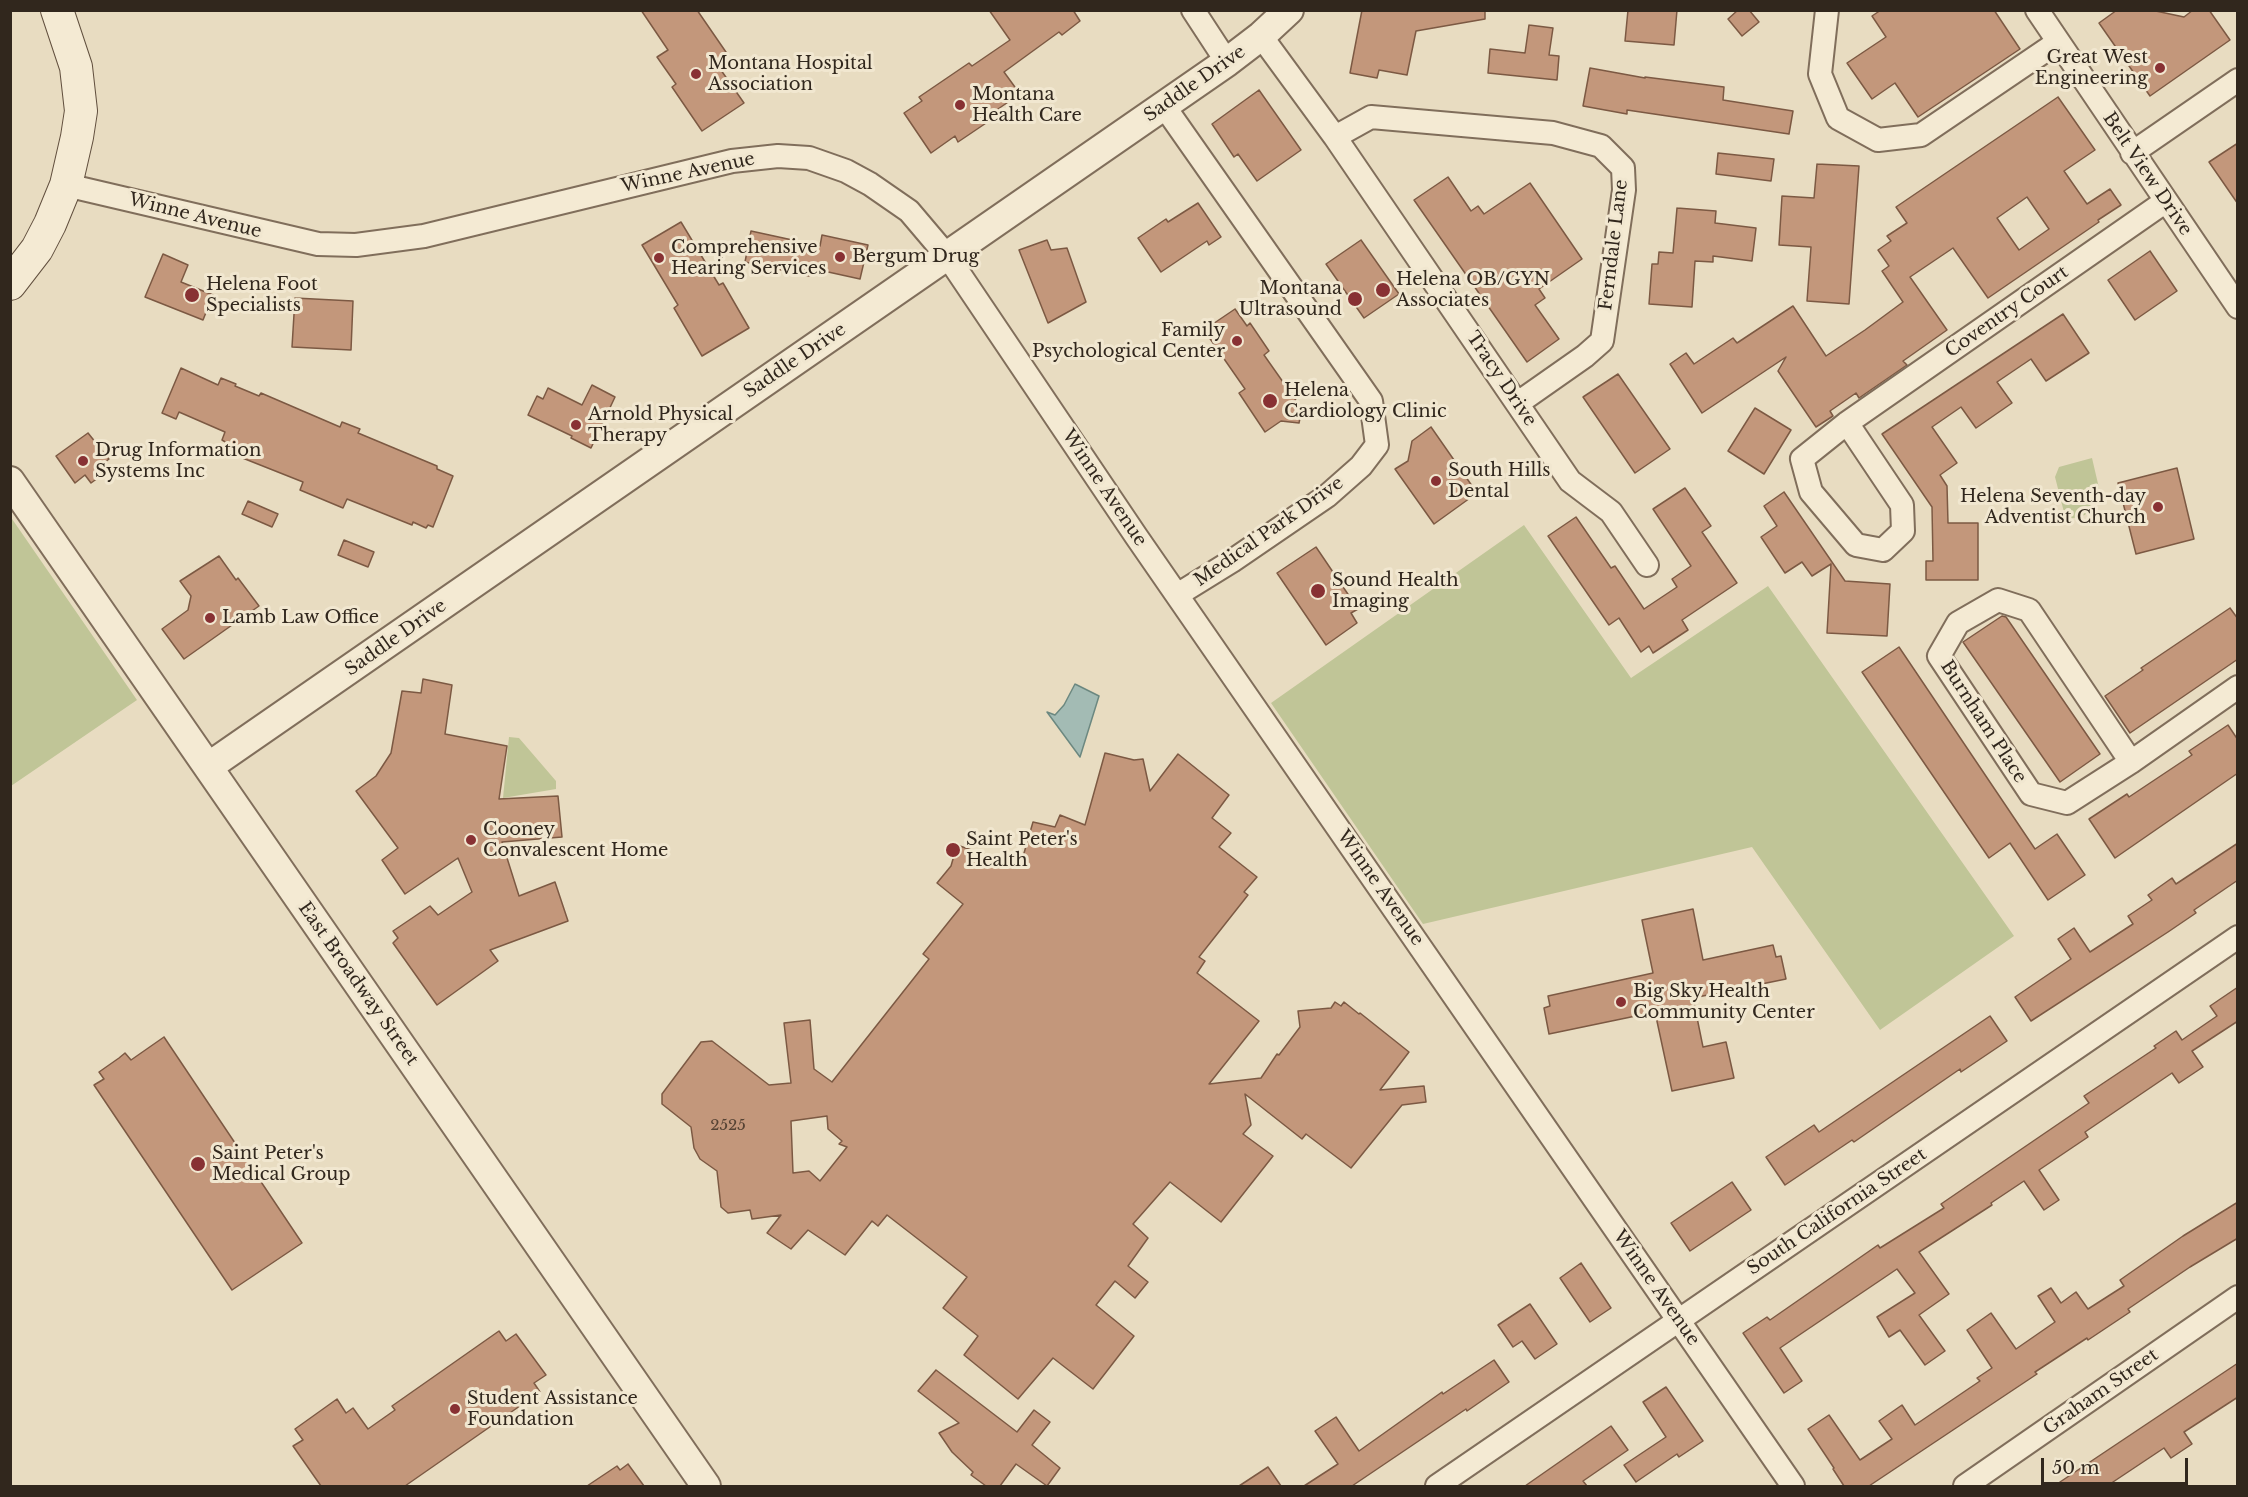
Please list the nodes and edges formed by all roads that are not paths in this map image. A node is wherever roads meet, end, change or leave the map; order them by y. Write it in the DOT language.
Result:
graph roads {
  1 [pos="57,10"];
  2 [pos="1192,10"];
  3 [pos="1289,10"];
  4 [pos="1827,10"];
  5 [pos="2037,10"];
  6 [pos="1261,36"];
  7 [pos="2058,42"];
  8 [pos="1227,62"];
  9 [pos="2238,80"];
  10 [pos="1164,106"];
  11 [pos="1335,137"];
  12 [pos="2132,153"];
  13 [pos="66,185"];
  14 [pos="2166,201"];
  15 [pos="948,257"];
  16 [pos="10,284"];
  17 [pos="2238,307"];
  18 [pos="1518,403"];
  19 [pos="1847,423"];
  20 [pos="10,481"];
  21 [pos="1647,565"];
  22 [pos="1177,595"];
  23 [pos="2238,687"];
  24 [pos="2131,762"];
  25 [pos="208,767"];
  26 [pos="2238,937"];
  27 [pos="2238,1297"];
  28 [pos="1679,1320"];
  29 [pos="706,1486"];
  30 [pos="1437,1486"];
  31 [pos="1793,1486"];
  32 [pos="1965,1486"];
  1 -- 13 [label="main road"];
  2 -- 8 [label="street"];
  3 -- 6 [label="street, Saddle Drive"];
  4 -- 7 [label="street"];
  5 -- 7 [label="street, Belt View Drive"];
  6 -- 8 [label="street, Saddle Drive"];
  6 -- 11 [label="street, Tracy Drive"];
  7 -- 12 [label="street, Belt View Drive"];
  8 -- 10 [label="street, Saddle Drive"];
  9 -- 12 [label="street"];
  10 -- 15 [label="street, Saddle Drive"];
  10 -- 22 [label="street, Medical Park Drive"];
  11 -- 18 [label="street, Tracy Drive"];
  11 -- 18 [label="street, Ferndale Lane"];
  12 -- 14 [label="street, Belt View Drive"];
  13 -- 15 [label="street, Winne Avenue"];
  13 -- 16 [label="main road"];
  14 -- 17 [label="street, Belt View Drive"];
  14 -- 19 [label="street, Coventry Court"];
  15 -- 22 [label="street, Winne Avenue"];
  15 -- 25 [label="street, Saddle Drive"];
  18 -- 21 [label="street, Tracy Drive"];
  19 -- 19 [label="street, Coventry Court"];
  20 -- 25 [label="street, East Broadway Street"];
  22 -- 28 [label="street, Winne Avenue"];
  23 -- 24 [label="street, Burnham Place"];
  24 -- 24 [label="street, Burnham Place"];
  25 -- 29 [label="street, East Broadway Street"];
  26 -- 28 [label="street, South California Street"];
  27 -- 32 [label="street, Graham Street"];
  28 -- 30 [label="street, South California Street"];
  28 -- 31 [label="street, Winne Avenue"];
}
